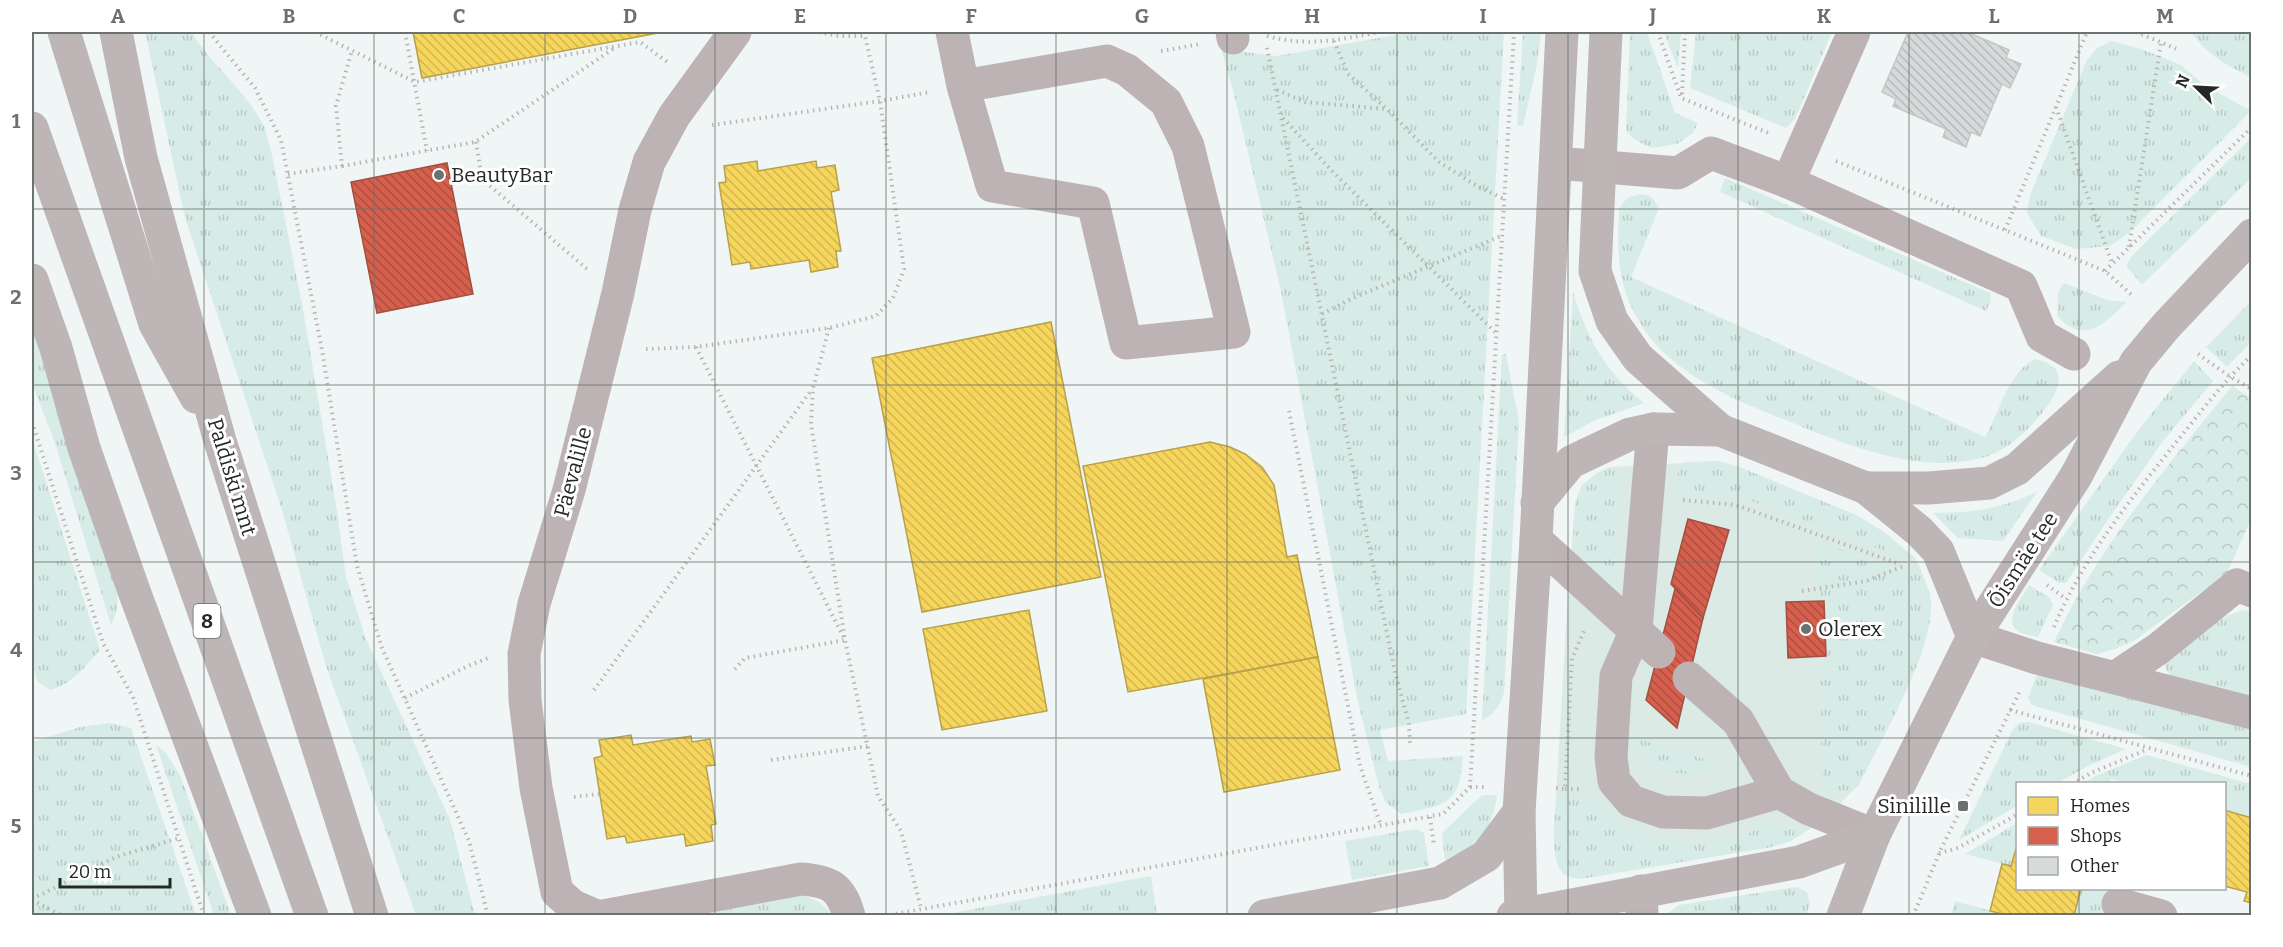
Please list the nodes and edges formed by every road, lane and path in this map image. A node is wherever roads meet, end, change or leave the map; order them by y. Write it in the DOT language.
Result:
graph roads {
  1 [pos="64,32"];
  2 [pos="116,32"];
  3 [pos="209,32"];
  4 [pos="315,32"];
  5 [pos="405,32"];
  6 [pos="735,32"];
  7 [pos="818,32"];
  8 [pos="952,32"];
  9 [pos="1514,32"];
  10 [pos="1562,32"];
  11 [pos="1606,32"];
  12 [pos="1658,32"];
  13 [pos="1685,32"];
  14 [pos="1854,32"];
  15 [pos="2087,32"];
  16 [pos="2136,32"];
  17 [pos="1243,34"];
  18 [pos="1334,41"];
  19 [pos="2161,42"];
  20 [pos="617,47"];
  21 [pos="2177,49"];
  22 [pos="352,50"];
  23 [pos="677,70"];
  24 [pos="415,82"];
  25 [pos="963,86"];
  26 [pos="1276,89"];
  27 [pos="1681,98"];
  28 [pos="880,102"];
  29 [pos="2056,107"];
  30 [pos="1387,109"];
  31 [pos="1281,116"];
  32 [pos="708,126"];
  33 [pos="2252,127"];
  34 [pos="32,128"];
  35 [pos="476,141"];
  36 [pos="1803,147"];
  37 [pos="427,151"];
  38 [pos="1556,163"];
  39 [pos="342,166"];
  40 [pos="1599,167"];
  41 [pos="288,174"];
  42 [pos="1788,182"];
  43 [pos="1504,199"];
  44 [pos="2005,230"];
  45 [pos="1501,236"];
  46 [pos="2252,236"];
  47 [pos="2129,247"];
  48 [pos="2112,263"];
  49 [pos="1430,266"];
  50 [pos="589,270"];
  51 [pos="2105,271"];
  52 [pos="32,280"];
  53 [pos="2134,297"];
  54 [pos="1322,314"];
  55 [pos="829,328"];
  56 [pos="1496,332"];
  57 [pos="696,347"];
  58 [pos="646,349"];
  59 [pos="2074,354"];
  60 [pos="2198,354"];
  61 [pos="2252,355"];
  62 [pos="2136,362"];
  63 [pos="2229,376"];
  64 [pos="813,388"];
  65 [pos="2252,389"];
  66 [pos="1289,411"];
  67 [pos="32,422"];
  68 [pos="1653,429"];
  69 [pos="1720,430"];
  70 [pos="220,441"];
  71 [pos="756,464"];
  72 [pos="1866,488"];
  73 [pos="1647,496"];
  74 [pos="1537,503"];
  75 [pos="1536,540"];
  76 [pos="1943,563"];
  77 [pos="2019,564"];
  78 [pos="1905,566"];
  79 [pos="1802,591"];
  80 [pos="2252,591"];
  81 [pos="2066,599"];
  82 [pos="1636,630"];
  83 [pos="1973,637"];
  84 [pos="845,640"];
  85 [pos="1659,652"];
  86 [pos="524,654"];
  87 [pos="2037,658"];
  88 [pos="733,671"];
  89 [pos="2116,677"];
  90 [pos="1689,678"];
  91 [pos="594,690"];
  92 [pos="405,698"];
  93 [pos="2010,710"];
  94 [pos="2252,713"];
  95 [pos="1410,744"];
  96 [pos="869,746"];
  97 [pos="2150,748"];
  98 [pos="771,760"];
  99 [pos="2252,776"];
  100 [pos="2075,782"];
  101 [pos="1779,792"];
  102 [pos="599,794"];
  103 [pos="567,798"];
  104 [pos="1519,812"];
  105 [pos="2016,815"];
  106 [pos="1381,826"];
  107 [pos="1874,835"];
  108 [pos="179,838"];
  109 [pos="1939,853"];
  110 [pos="32,900"];
  111 [pos="1642,903"];
  112 [pos="2118,904"];
  113 [pos="921,908"];
  114 [pos="372,914"];
  115 [pos="63,915"];
  116 [pos="204,915"];
  117 [pos="255,915"];
  118 [pos="312,915"];
  119 [pos="488,915"];
  120 [pos="596,915"];
  121 [pos="603,915"];
  122 [pos="849,915"];
  123 [pos="884,915"];
  124 [pos="1264,915"];
  125 [pos="1518,915"];
  126 [pos="1843,915"];
  127 [pos="1913,915"];
  128 [pos="2161,915"];
  1 -- 70 [label="main road"];
  2 -- 70 [label="main road, Paldiski mnt"];
  3 -- 41 [label="path"];
  4 -- 22 [label="path"];
  5 -- 24 [label="path"];
  6 -- 86 [label="street, Päevalille"];
  7 -- 28 [label="path"];
  8 -- 25 [label="street"];
  9 -- 43 [label="path"];
  10 -- 38 [label="main road"];
  11 -- 40 [label="main road"];
  12 -- 27 [label="path"];
  13 -- 27 [label="path"];
  14 -- 36 [label="street"];
  15 -- 29 [label="path"];
  16 -- 19 [label="path"];
  17 -- 26 [label="path"];
  18 -- 30 [label="path"];
  19 -- 21 [label="path"];
  19 -- 47 [label="path"];
  20 -- 23 [label="path"];
  20 -- 24 [label="path"];
  20 -- 35 [label="path"];
  22 -- 24 [label="path"];
  22 -- 39 [label="path"];
  24 -- 37 [label="path"];
  25 -- 25 [label="street"];
  25 -- 28 [label="path"];
  26 -- 30 [label="path"];
  26 -- 31 [label="path"];
  27 -- 36 [label="path"];
  28 -- 32 [label="path"];
  28 -- 55 [label="path"];
  29 -- 44 [label="path"];
  29 -- 48 [label="path"];
  30 -- 43 [label="path"];
  31 -- 49 [label="path"];
  31 -- 54 [label="path"];
  33 -- 47 [label="path"];
  34 -- 118 [label="main road, 8"];
  35 -- 37 [label="path"];
  35 -- 50 [label="path"];
  36 -- 42 [label="street"];
  36 -- 44 [label="path"];
  37 -- 39 [label="path"];
  38 -- 40 [label="street"];
  38 -- 74 [label="main road"];
  39 -- 41 [label="path"];
  40 -- 42 [label="street"];
  40 -- 69 [label="main road"];
  41 -- 92 [label="path"];
  42 -- 59 [label="street"];
  43 -- 45 [label="path"];
  44 -- 51 [label="path"];
  45 -- 49 [label="path"];
  45 -- 56 [label="path"];
  46 -- 62 [label="main road, Õismäe tee"];
  47 -- 48 [label="path"];
  48 -- 51 [label="path"];
  49 -- 54 [label="path"];
  49 -- 56 [label="path"];
  51 -- 53 [label="path"];
  52 -- 117 [label="main road"];
  54 -- 95 [label="path"];
  55 -- 57 [label="path"];
  55 -- 64 [label="path"];
  56 -- 106 [label="path"];
  57 -- 58 [label="path"];
  57 -- 71 [label="path"];
  60 -- 63 [label="path"];
  61 -- 63 [label="path"];
  62 -- 72 [label="main road"];
  62 -- 77 [label="main road, Õismäe tee"];
  63 -- 65 [label="path"];
  63 -- 81 [label="path"];
  64 -- 71 [label="path"];
  64 -- 84 [label="path"];
  66 -- 106 [label="path"];
  67 -- 108 [label="path"];
  68 -- 69 [label="main road"];
  68 -- 73 [label="street"];
  68 -- 74 [label="main road"];
  69 -- 72 [label="main road"];
  70 -- 114 [label="main road, Paldiski mnt"];
  71 -- 84 [label="path"];
  71 -- 91 [label="path"];
  72 -- 76 [label="main road"];
  73 -- 78 [label="path"];
  73 -- 82 [label="street"];
  74 -- 75 [label="main road"];
  75 -- 82 [label="street"];
  75 -- 104 [label="main road"];
  76 -- 78 [label="path"];
  76 -- 83 [label="main road"];
  77 -- 81 [label="path"];
  77 -- 83 [label="main road, Õismäe tee"];
  78 -- 79 [label="path"];
  80 -- 89 [label="street"];
  81 -- 87 [label="path"];
  82 -- 85 [label="street"];
  82 -- 101 [label="street"];
  83 -- 87 [label="street"];
  83 -- 107 [label="main road, Õismäe tee"];
  84 -- 88 [label="path"];
  84 -- 96 [label="path"];
  86 -- 92 [label="path"];
  86 -- 120 [label="street, Päevalille"];
  87 -- 89 [label="street"];
  87 -- 93 [label="path"];
  89 -- 94 [label="street"];
  90 -- 101 [label="street"];
  92 -- 119 [label="path"];
  93 -- 97 [label="path"];
  93 -- 109 [label="path"];
  96 -- 98 [label="path"];
  96 -- 113 [label="path"];
  97 -- 99 [label="path"];
  97 -- 100 [label="path"];
  101 -- 107 [label="street"];
  102 -- 103 [label="path"];
  104 -- 124 [label="main road"];
  104 -- 125 [label="main road"];
  105 -- 109 [label="path"];
  106 -- 113 [label="path"];
  107 -- 111 [label="main road"];
  107 -- 126 [label="main road, Õismäe tee"];
  108 -- 110 [label="path"];
  108 -- 116 [label="path"];
  109 -- 127 [label="path"];
  110 -- 115 [label="path"];
  111 -- 125 [label="main road"];
  112 -- 128 [label="street"];
  113 -- 123 [label="path"];
  121 -- 122 [label="street"];
}
